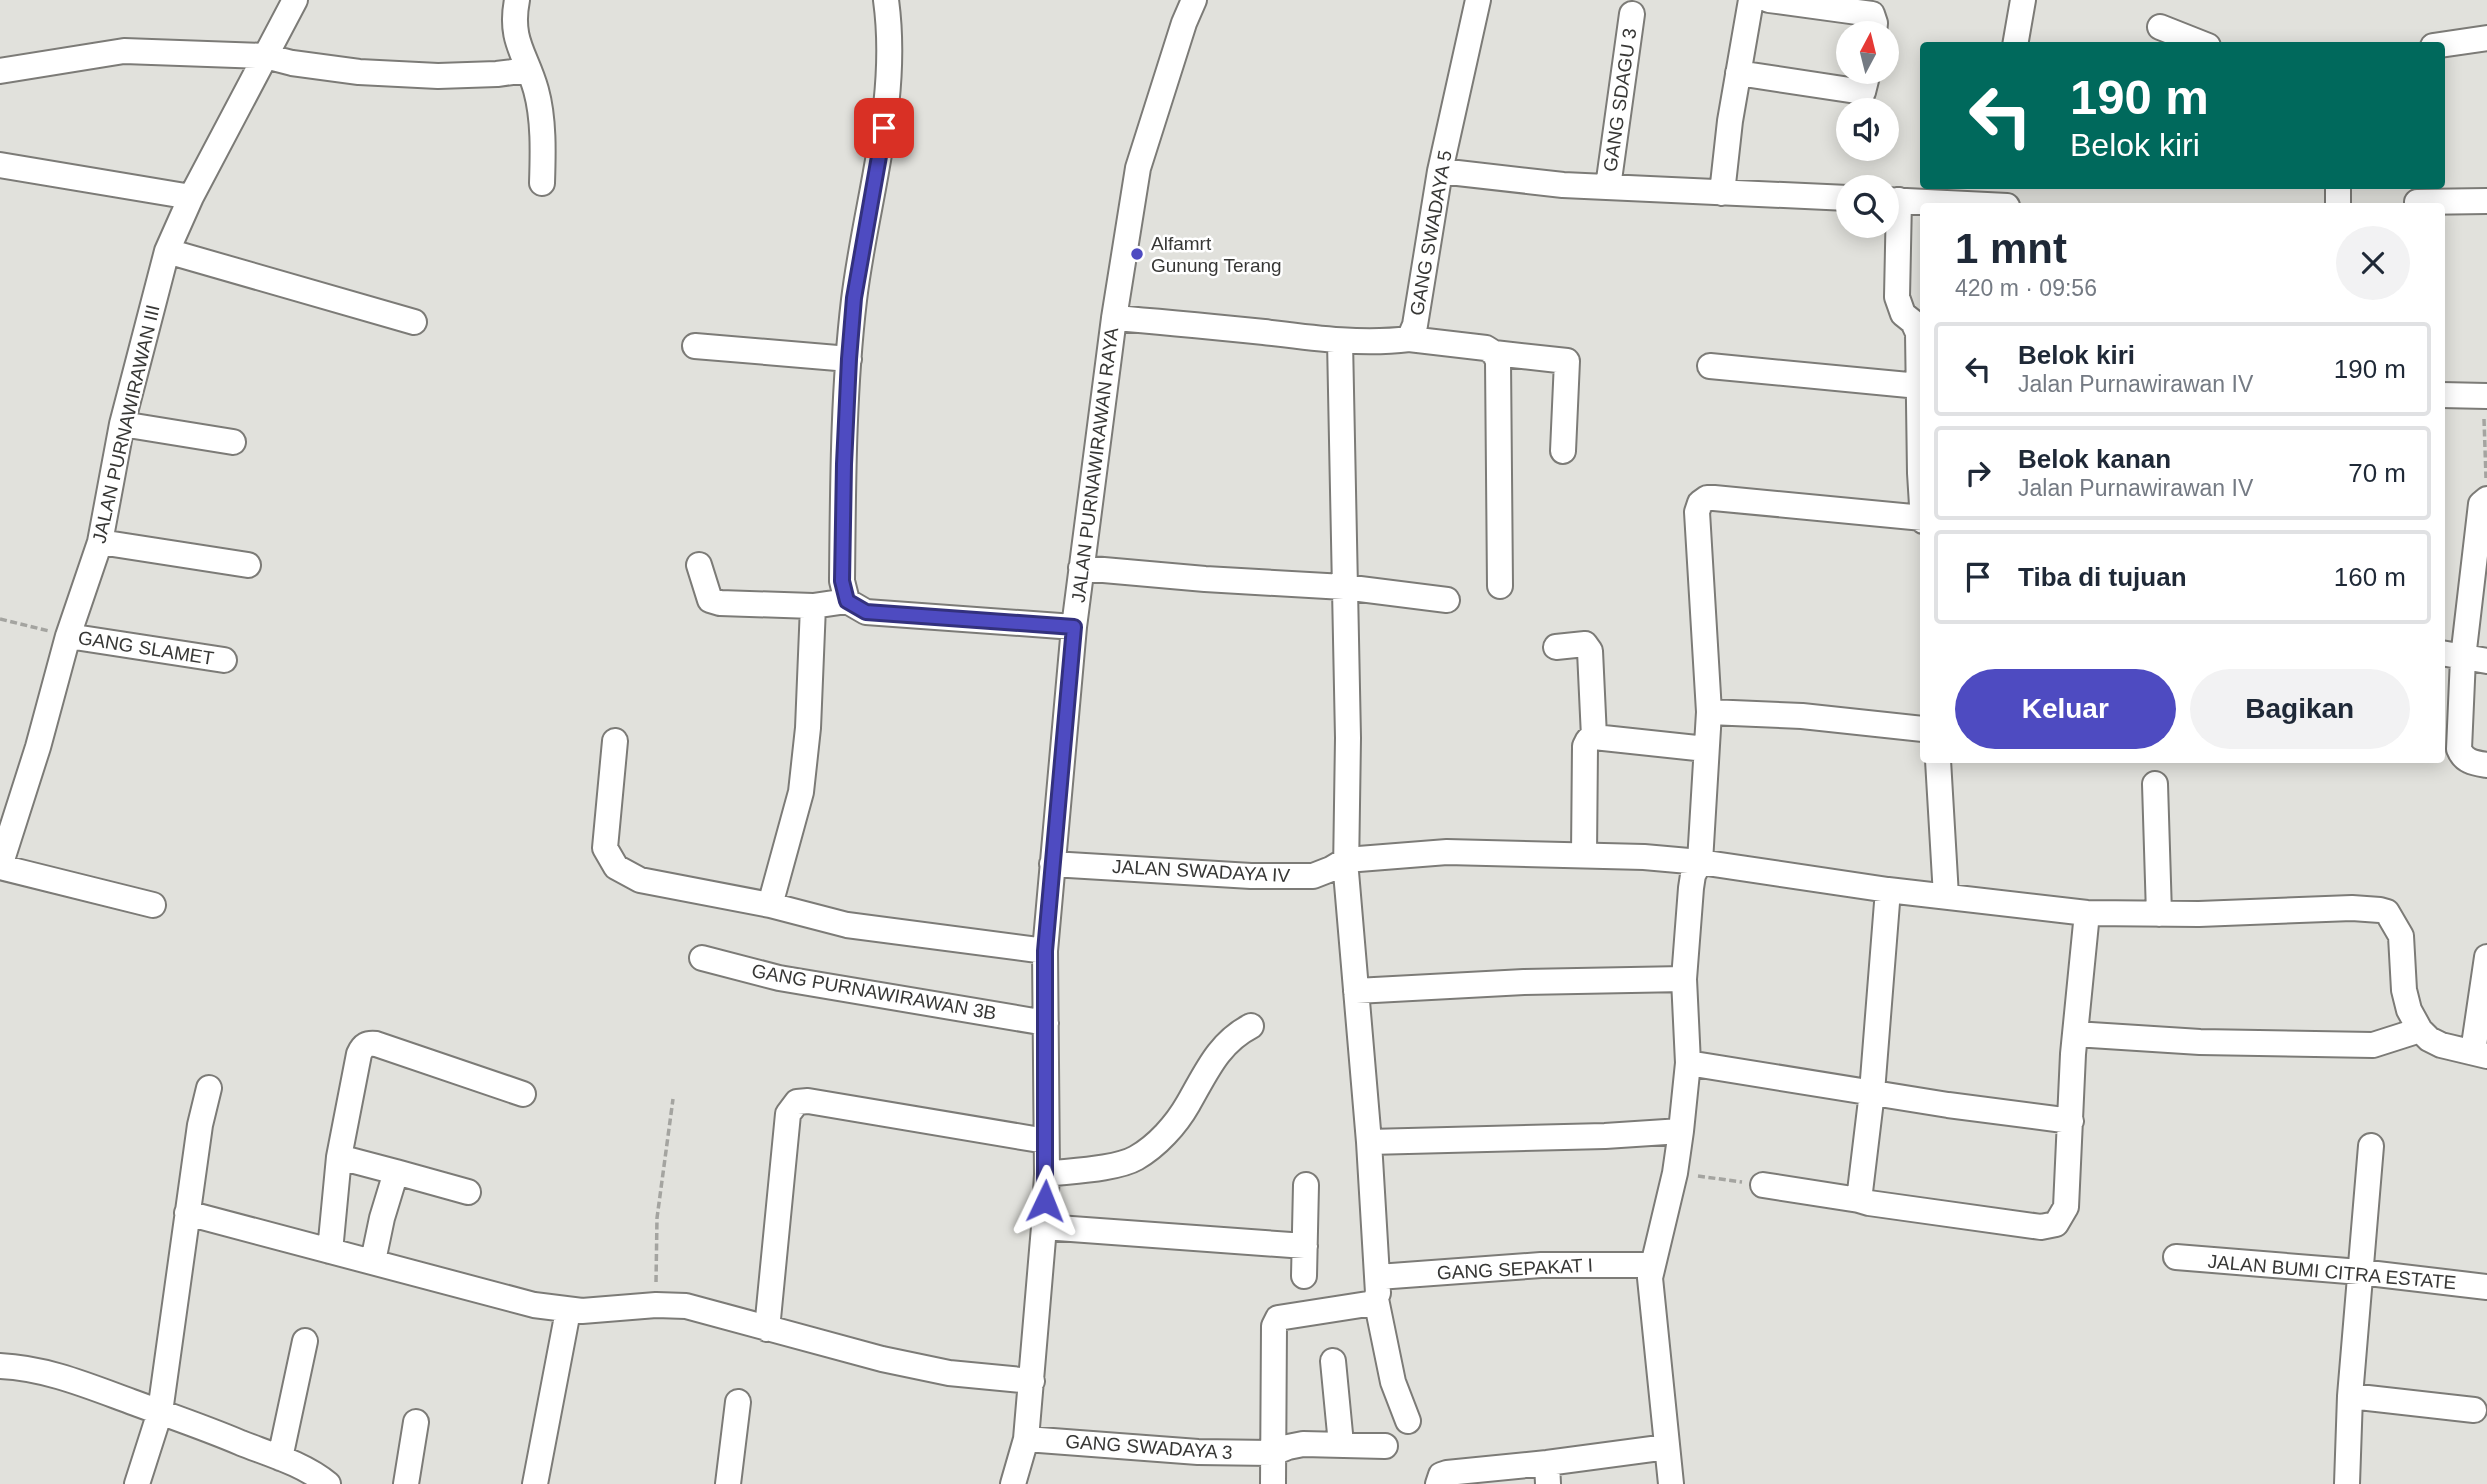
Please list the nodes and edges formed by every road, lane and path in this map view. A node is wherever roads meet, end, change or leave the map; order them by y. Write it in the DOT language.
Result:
graph roads {
  1 [pos="295,0"];
  2 [pos="517,0"];
  3 [pos="886,0"];
  4 [pos="1194,0"];
  5 [pos="1478,0"];
  6 [pos="1751,0"];
  7 [pos="1769,0"];
  8 [pos="2023,0"];
  9 [pos="1632,13"];
  10 [pos="1874,21"];
  11 [pos="2160,27"];
  12 [pos="2487,38"];
  13 [pos="2016,42"];
  14 [pos="2198,42"];
  15 [pos="2445,44"];
  16 [pos="265,56"];
  17 [pos="527,70"];
  18 [pos="0,71"];
  19 [pos="1738,73"];
  20 [pos="1865,84"];
  21 [pos="0,165"];
  22 [pos="1440,171"];
  23 [pos="542,183"];
  24 [pos="1608,187"];
  25 [pos="1722,193"];
  26 [pos="191,198"];
  27 [pos="1836,198"];
  28 [pos="1995,199"];
  29 [pos="1899,200"];
  30 [pos="2487,201"];
  31 [pos="2417,202"];
  32 [pos="1935,203"];
  33 [pos="1974,203"];
  34 [pos="1895,238"];
  35 [pos="167,251"];
  36 [pos="1114,318"];
  37 [pos="414,322"];
  38 [pos="1409,339"];
  39 [pos="1340,341"];
  40 [pos="695,346"];
  41 [pos="1494,353"];
  42 [pos="849,359"];
  43 [pos="1710,366"];
  44 [pos="1919,386"];
  45 [pos="2445,395"];
  46 [pos="2485,396"];
  47 [pos="1920,415"];
  48 [pos="121,424"];
  49 [pos="233,442"];
  50 [pos="1563,451"];
  51 [pos="2487,499"];
  52 [pos="1920,519"];
  53 [pos="100,542"];
  54 [pos="248,565"];
  55 [pos="699,565"];
  56 [pos="1081,568"];
  57 [pos="2480,577"];
  58 [pos="1500,586"];
  59 [pos="1345,587"];
  60 [pos="1447,600"];
  61 [pos="847,601"];
  62 [pos="813,606"];
  63 [pos="0,619"];
  64 [pos="1074,627"];
  65 [pos="68,636"];
  66 [pos="1556,646"];
  67 [pos="2464,657"];
  68 [pos="224,660"];
  69 [pos="1709,712"];
  70 [pos="1920,729"];
  71 [pos="1594,737"];
  72 [pos="615,741"];
  73 [pos="1706,749"];
  74 [pos="1938,763"];
  75 [pos="2487,765"];
  76 [pos="2155,783"];
  77 [pos="1584,855"];
  78 [pos="1346,860"];
  79 [pos="1700,862"];
  80 [pos="1052,864"];
  81 [pos="0,867"];
  82 [pos="1888,890"];
  83 [pos="1946,896"];
  84 [pos="153,905"];
  85 [pos="770,905"];
  86 [pos="2087,913"];
  87 [pos="2160,914"];
  88 [pos="1045,951"];
  89 [pos="2487,957"];
  90 [pos="702,958"];
  91 [pos="1684,979"];
  92 [pos="1356,991"];
  93 [pos="1046,1023"];
  94 [pos="1251,1026"];
  95 [pos="2420,1030"];
  96 [pos="2075,1034"];
  97 [pos="2480,1054"];
  98 [pos="1688,1063"];
  99 [pos="209,1088"];
  100 [pos="1872,1092"];
  101 [pos="523,1094"];
  102 [pos="673,1099"];
  103 [pos="2071,1121"];
  104 [pos="1681,1131"];
  105 [pos="1046,1141"];
  106 [pos="1369,1142"];
  107 [pos="2371,1146"];
  108 [pos="339,1157"];
  109 [pos="396,1171"];
  110 [pos="1675,1173"];
  111 [pos="1047,1174"];
  112 [pos="1306,1185"];
  113 [pos="1763,1185"];
  114 [pos="468,1192"];
  115 [pos="1859,1200"];
  116 [pos="187,1213"];
  117 [pos="1044,1227"];
  118 [pos="1305,1246"];
  119 [pos="330,1251"];
  120 [pos="2176,1257"];
  121 [pos="373,1261"];
  122 [pos="1651,1265"];
  123 [pos="2360,1272"];
  124 [pos="1304,1276"];
  125 [pos="2487,1287"];
  126 [pos="1377,1288"];
  127 [pos="656,1305"];
  128 [pos="568,1311"];
  129 [pos="766,1329"];
  130 [pos="305,1341"];
  131 [pos="1333,1361"];
  132 [pos="0,1366"];
  133 [pos="1032,1381"];
  134 [pos="2350,1396"];
  135 [pos="738,1402"];
  136 [pos="2474,1410"];
  137 [pos="160,1412"];
  138 [pos="1408,1421"];
  139 [pos="416,1422"];
  140 [pos="1026,1439"];
  141 [pos="1341,1444"];
  142 [pos="1385,1446"];
  143 [pos="1667,1447"];
  144 [pos="1273,1453"];
  145 [pos="280,1458"];
  146 [pos="1548,1474"];
  147 [pos="137,1484"];
  148 [pos="328,1484"];
  149 [pos="406,1484"];
  150 [pos="535,1484"];
  151 [pos="728,1484"];
  152 [pos="1013,1484"];
  153 [pos="1273,1484"];
  154 [pos="1438,1484"];
  155 [pos="1671,1484"];
  156 [pos="2347,1484"];
  1 -- 16 [label="street, JALAN PURNAWIRAWAN III"];
  2 -- 17 [label="street"];
  3 -- 42 [label="street"];
  4 -- 36 [label="street, JALAN PURNAWIRAWAN RAYA"];
  5 -- 22 [label="street, GANG SWADAYA 5"];
  6 -- 19 [label="street"];
  7 -- 10 [label="street"];
  8 -- 13 [label="street"];
  9 -- 24 [label="street, GANG SDAGU 3"];
  11 -- 14 [label="street"];
  12 -- 15 [label="street"];
  16 -- 17 [label="street"];
  16 -- 18 [label="street"];
  16 -- 26 [label="street, JALAN PURNAWIRAWAN III"];
  17 -- 23 [label="street"];
  19 -- 20 [label="street"];
  19 -- 25 [label="street"];
  21 -- 26 [label="street"];
  22 -- 24 [label="street"];
  22 -- 38 [label="street, GANG SWADAYA 5"];
  24 -- 25 [label="street"];
  25 -- 27 [label="street"];
  26 -- 35 [label="street, JALAN PURNAWIRAWAN III"];
  28 -- 33 [label="street"];
  29 -- 32 [label="street"];
  30 -- 31 [label="street"];
  34 -- 44 [label="street"];
  35 -- 37 [label="street"];
  35 -- 48 [label="street, JALAN PURNAWIRAWAN III"];
  36 -- 39 [label="street, GANG SWADAYA 5"];
  36 -- 56 [label="street, JALAN PURNAWIRAWAN RAYA"];
  38 -- 39 [label="street, GANG SWADAYA 5"];
  38 -- 41 [label="street"];
  39 -- 59 [label="street"];
  40 -- 42 [label="street"];
  41 -- 50 [label="street"];
  41 -- 58 [label="street"];
  42 -- 61 [label="street"];
  43 -- 44 [label="street"];
  44 -- 47 [label="street"];
  45 -- 46 [label="street"];
  46 -- 51 [label="path"];
  48 -- 49 [label="street"];
  48 -- 53 [label="street, JALAN PURNAWIRAWAN III"];
  51 -- 57 [label="street"];
  52 -- 69 [label="street"];
  53 -- 54 [label="street"];
  53 -- 65 [label="street, JALAN PURNAWIRAWAN III"];
  55 -- 62 [label="street"];
  56 -- 59 [label="street"];
  56 -- 64 [label="street, JALAN PURNAWIRAWAN RAYA"];
  57 -- 67 [label="street"];
  59 -- 60 [label="street"];
  59 -- 78 [label="street"];
  61 -- 62 [label="street"];
  61 -- 64 [label="street"];
  62 -- 85 [label="street"];
  63 -- 65 [label="path"];
  64 -- 80 [label="street, JALAN PURNAWIRAWAN RAYA"];
  65 -- 68 [label="street, GANG SLAMET"];
  65 -- 81 [label="street, JALAN PURNAWIRAWAN III"];
  66 -- 71 [label="street"];
  67 -- 75 [label="street"];
  69 -- 70 [label="street"];
  69 -- 73 [label="street"];
  71 -- 73 [label="street"];
  71 -- 77 [label="street"];
  72 -- 85 [label="street"];
  73 -- 79 [label="street"];
  74 -- 83 [label="street"];
  76 -- 87 [label="street"];
  77 -- 78 [label="street"];
  77 -- 79 [label="street"];
  78 -- 80 [label="street, JALAN SWADAYA IV"];
  78 -- 92 [label="street"];
  79 -- 82 [label="street"];
  79 -- 91 [label="street"];
  80 -- 88 [label="street, JALAN PURNAWIRAWAN RAYA"];
  81 -- 84 [label="street"];
  82 -- 83 [label="street"];
  82 -- 100 [label="street"];
  83 -- 86 [label="street"];
  85 -- 88 [label="street"];
  86 -- 87 [label="street"];
  86 -- 96 [label="street"];
  87 -- 95 [label="street"];
  88 -- 93 [label="street, JALAN PURNAWIRAWAN RAYA"];
  89 -- 97 [label="street"];
  90 -- 93 [label="street, GANG PURNAWIRAWAN 3B"];
  91 -- 92 [label="street"];
  91 -- 98 [label="street"];
  92 -- 106 [label="street"];
  93 -- 105 [label="street, JALAN PURNAWIRAWAN RAYA"];
  94 -- 111 [label="street"];
  95 -- 96 [label="street"];
  95 -- 97 [label="street"];
  96 -- 103 [label="street"];
  98 -- 100 [label="street"];
  98 -- 104 [label="street"];
  99 -- 116 [label="street"];
  100 -- 103 [label="street"];
  100 -- 115 [label="street"];
  101 -- 108 [label="street"];
  102 -- 127 [label="path"];
  103 -- 115 [label="street"];
  104 -- 106 [label="street"];
  104 -- 110 [label="street"];
  105 -- 111 [label="street, JALAN PURNAWIRAWAN RAYA"];
  105 -- 129 [label="street"];
  106 -- 126 [label="street"];
  107 -- 123 [label="street"];
  108 -- 109 [label="street"];
  108 -- 119 [label="street"];
  109 -- 114 [label="street"];
  109 -- 121 [label="street"];
  110 -- 113 [label="path"];
  110 -- 122 [label="street"];
  111 -- 117 [label="street, JALAN PURNAWIRAWAN RAYA"];
  112 -- 118 [label="street"];
  113 -- 115 [label="street"];
  116 -- 119 [label="street"];
  116 -- 137 [label="street"];
  117 -- 118 [label="street"];
  117 -- 133 [label="street, JALAN PURNAWIRAWAN RAYA"];
  118 -- 124 [label="street"];
  119 -- 121 [label="street"];
  120 -- 123 [label="street, JALAN BUMI CITRA ESTATE"];
  121 -- 128 [label="street"];
  122 -- 126 [label="street, GANG SEPAKAT I"];
  122 -- 143 [label="street"];
  123 -- 125 [label="street, JALAN BUMI CITRA ESTATE"];
  123 -- 134 [label="street"];
  126 -- 138 [label="street"];
  126 -- 144 [label="street, GANG SEPAKAT I"];
  127 -- 128 [label="street"];
  127 -- 129 [label="street"];
  128 -- 150 [label="street"];
  129 -- 133 [label="street"];
  130 -- 145 [label="street"];
  131 -- 141 [label="street"];
  132 -- 137 [label="street"];
  133 -- 140 [label="street, JALAN PURNAWIRAWAN RAYA"];
  134 -- 136 [label="street"];
  134 -- 156 [label="street"];
  135 -- 151 [label="street"];
  137 -- 145 [label="street"];
  137 -- 147 [label="street"];
  139 -- 149 [label="street"];
  140 -- 144 [label="street, GANG SWADAYA 3"];
  140 -- 152 [label="street, JALAN PURNAWIRAWAN RAYA"];
  141 -- 142 [label="street, GANG SWADAYA 3"];
  141 -- 144 [label="street, GANG SWADAYA 3"];
  143 -- 146 [label="street"];
  143 -- 155 [label="street"];
  144 -- 153 [label="street"];
  145 -- 148 [label="street"];
  146 -- 154 [label="street"];
}
